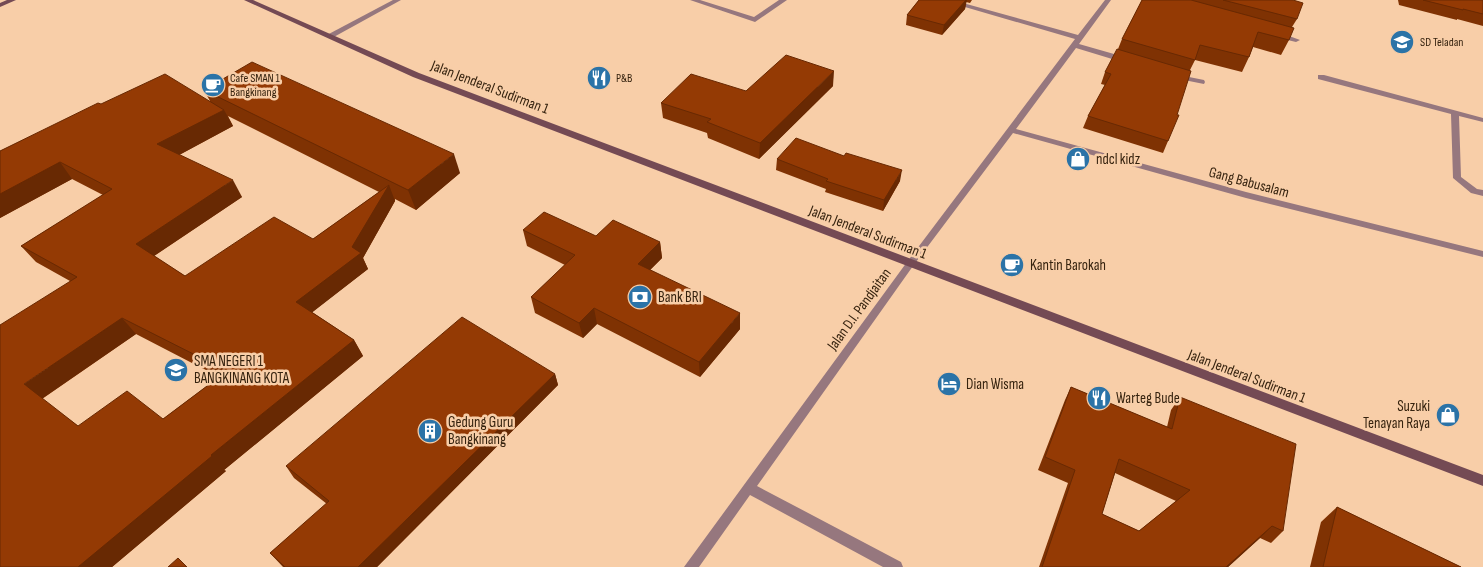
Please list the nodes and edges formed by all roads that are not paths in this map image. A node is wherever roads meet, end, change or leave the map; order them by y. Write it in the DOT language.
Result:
graph roads {
  1 [pos="14,0"];
  2 [pos="247,0"];
  3 [pos="398,0"];
  4 [pos="693,0"];
  5 [pos="784,0"];
  6 [pos="944,0"];
  7 [pos="1108,0"];
  8 [pos="0,5"];
  9 [pos="1268,32"];
  10 [pos="329,36"];
  11 [pos="1296,40"];
  12 [pos="1076,41"];
  13 [pos="1137,64"];
  14 [pos="1165,72"];
  15 [pos="1321,77"];
  16 [pos="1201,82"];
  17 [pos="1455,113"];
  18 [pos="1483,120"];
  19 [pos="1011,130"];
  20 [pos="1483,193"];
  21 [pos="1483,254"];
  22 [pos="910,264"];
  23 [pos="1483,481"];
  24 [pos="748,488"];
  25 [pos="691,567"];
  26 [pos="896,567"];
  1 -- 8 [label="street"];
  2 -- 10 [label="street, Jalan Jenderal Sudirman 1"];
  3 -- 10 [label="street"];
  4 -- 5 [label="street"];
  6 -- 12 [label="street"];
  7 -- 12 [label="street, Jalan D.I. Pandjaitan"];
  9 -- 11 [label="street"];
  10 -- 22 [label="street, Jalan Jenderal Sudirman 1"];
  12 -- 13 [label="street"];
  12 -- 19 [label="street, Jalan D.I. Pandjaitan"];
  14 -- 16 [label="street"];
  15 -- 17 [label="street"];
  17 -- 18 [label="street"];
  17 -- 20 [label="street"];
  19 -- 21 [label="street, Gang Babusalam"];
  19 -- 22 [label="street, Jalan D.I. Pandjaitan"];
  22 -- 23 [label="street, Jalan Jenderal Sudirman 1"];
  22 -- 24 [label="street, Jalan D.I. Pandjaitan"];
  24 -- 25 [label="street, Jalan D.I. Pandjaitan"];
  24 -- 26 [label="street"];
}
